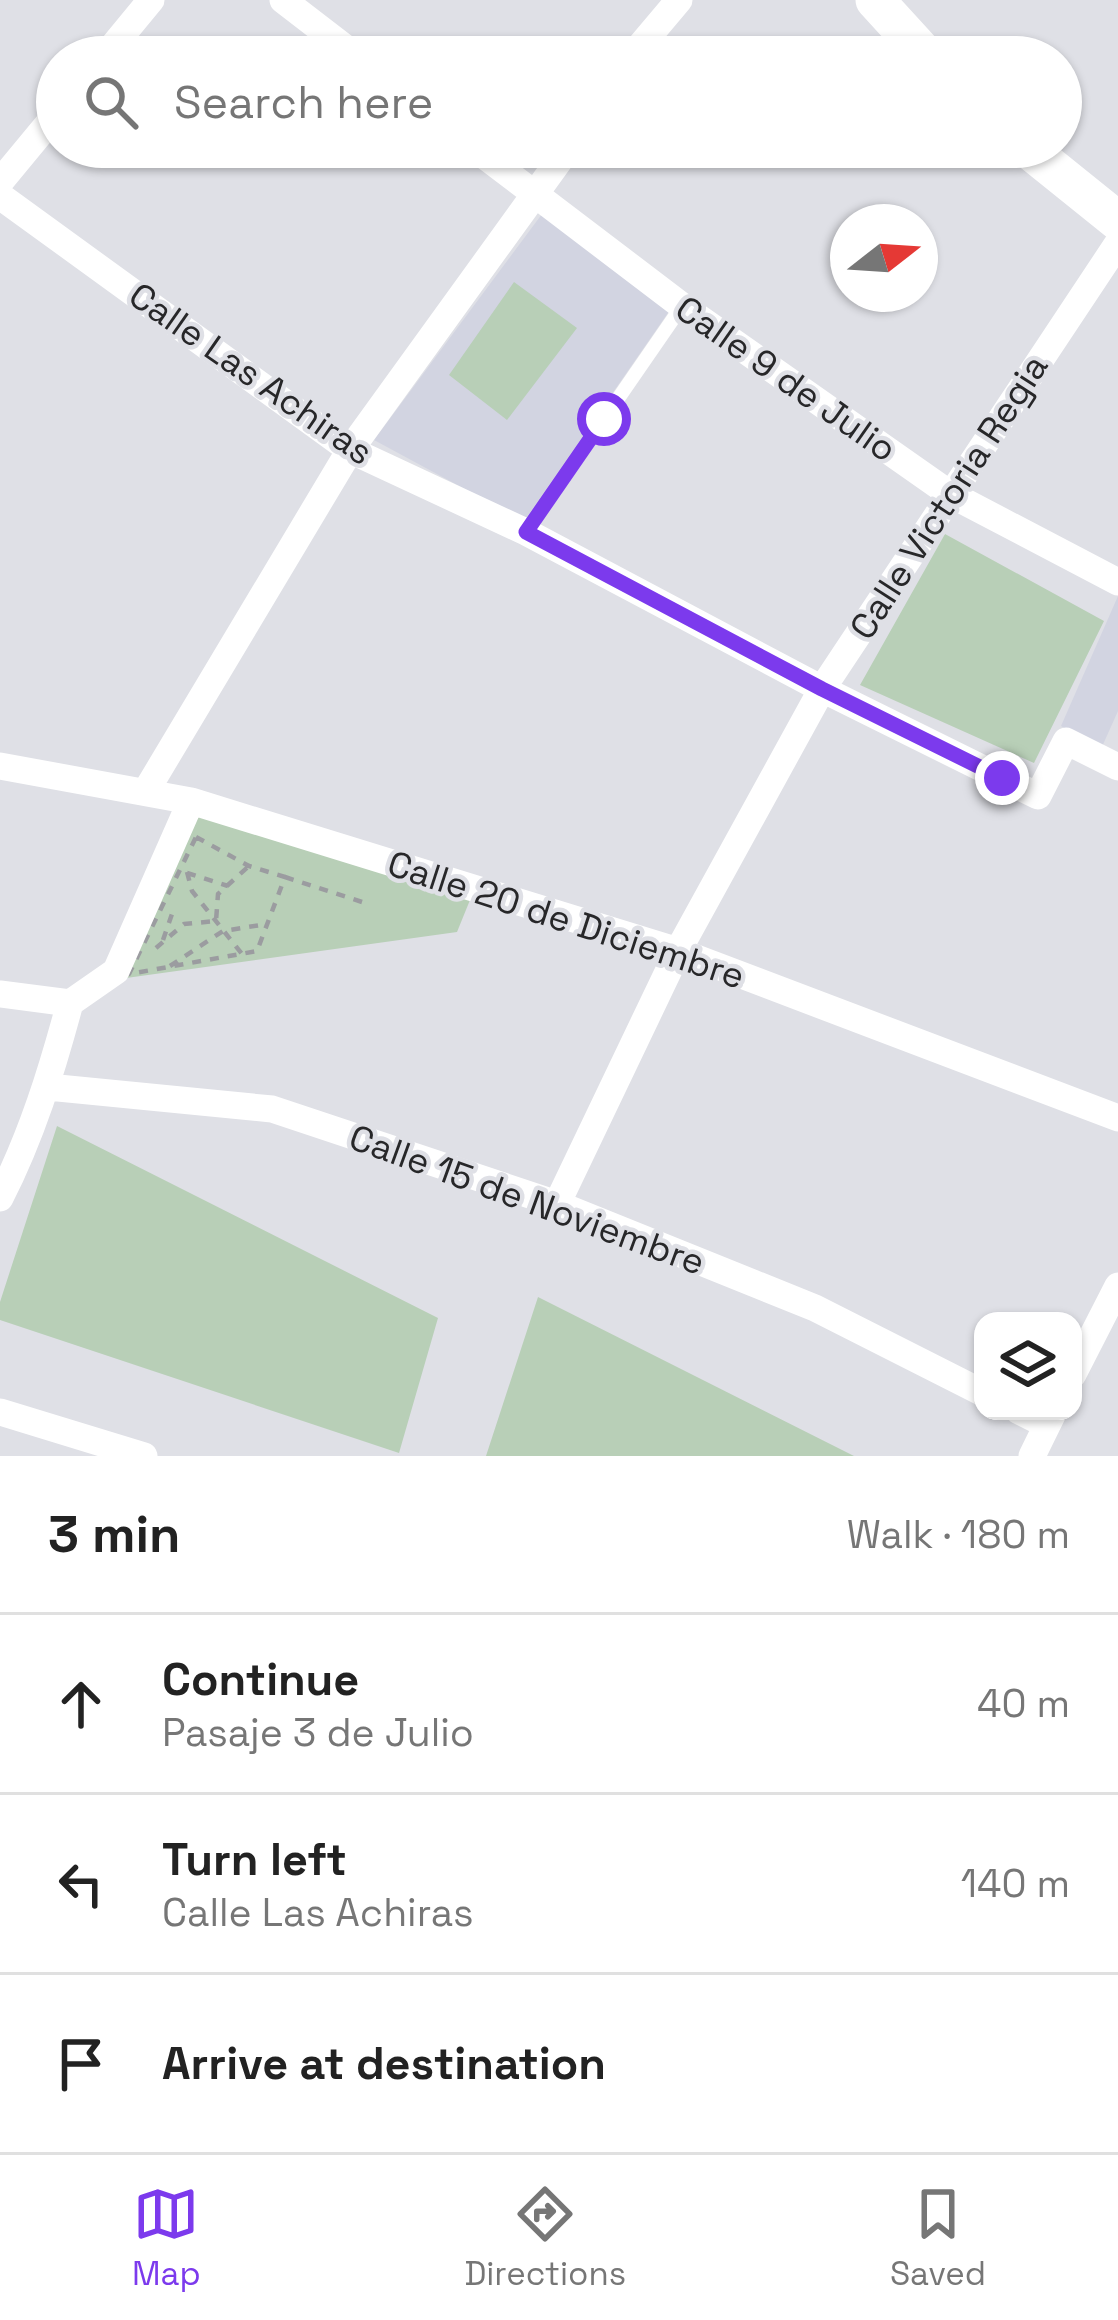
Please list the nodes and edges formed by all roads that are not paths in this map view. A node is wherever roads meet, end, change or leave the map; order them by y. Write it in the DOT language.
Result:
graph roads {
  1 [pos="151,0"];
  2 [pos="283,0"];
  3 [pos="679,0"];
  4 [pos="875,0"];
  5 [pos="121,36"];
  6 [pos="330,36"];
  7 [pos="649,36"];
  8 [pos="908,36"];
  9 [pos="36,138"];
  10 [pos="500,168"];
  11 [pos="554,168"];
  12 [pos="1052,168"];
  13 [pos="0,182"];
  14 [pos="535,195"];
  15 [pos="0,196"];
  16 [pos="1118,221"];
  17 [pos="1118,243"];
  18 [pos="682,306"];
  19 [pos="350,450"];
  20 [pos="950,494"];
  21 [pos="526,532"];
  22 [pos="1118,582"];
  23 [pos="822,689"];
  24 [pos="0,766"];
  25 [pos="1118,767"];
  26 [pos="146,790"];
  27 [pos="191,801"];
  28 [pos="678,951"];
  29 [pos="0,994"];
  30 [pos="70,1003"];
  31 [pos="48,1087"];
  32 [pos="1118,1118"];
  33 [pos="0,1198"];
  34 [pos="557,1204"];
  35 [pos="1118,1286"];
  36 [pos="1082,1356"];
  37 [pos="974,1388"];
  38 [pos="0,1412"];
  39 [pos="1049,1420"];
  40 [pos="105,1451"];
  41 [pos="144,1456"];
  42 [pos="1032,1456"];
  1 -- 5 [label="street"];
  2 -- 6 [label="street"];
  3 -- 7 [label="street"];
  4 -- 8 [label="main road"];
  9 -- 13 [label="street"];
  10 -- 14 [label="street, Calle 9 de Julio"];
  11 -- 14 [label="street"];
  12 -- 16 [label="main road"];
  14 -- 18 [label="street, Calle 9 de Julio"];
  14 -- 19 [label="street"];
  15 -- 19 [label="street, Calle Las Achiras"];
  17 -- 20 [label="street, Calle Victoria Regia"];
  18 -- 20 [label="street, Calle 9 de Julio"];
  18 -- 21 [label="lane"];
  19 -- 21 [label="street, Calle Las Achiras"];
  19 -- 26 [label="street"];
  20 -- 22 [label="street, Calle 9 de Julio"];
  20 -- 23 [label="street, Calle Victoria Regia"];
  21 -- 23 [label="street, Calle Las Achiras"];
  23 -- 25 [label="street, Calle Las Achiras"];
  23 -- 28 [label="street, Calle Victoria Regia"];
  24 -- 26 [label="street, Calle 20 de Diciembre"];
  26 -- 27 [label="street, Calle 20 de Diciembre"];
  27 -- 28 [label="street, Calle 20 de Diciembre"];
  27 -- 30 [label="street"];
  28 -- 32 [label="street, Calle 20 de Diciembre"];
  28 -- 34 [label="street, Calle Victoria Regia"];
  29 -- 30 [label="street"];
  30 -- 31 [label="street"];
  31 -- 33 [label="street"];
  31 -- 34 [label="street, Calle 15 de Noviembre"];
  34 -- 37 [label="street, Calle 15 de Noviembre"];
  35 -- 36 [label="street"];
  38 -- 40 [label="street"];
  39 -- 42 [label="street"];
  40 -- 41 [label="street"];
}
